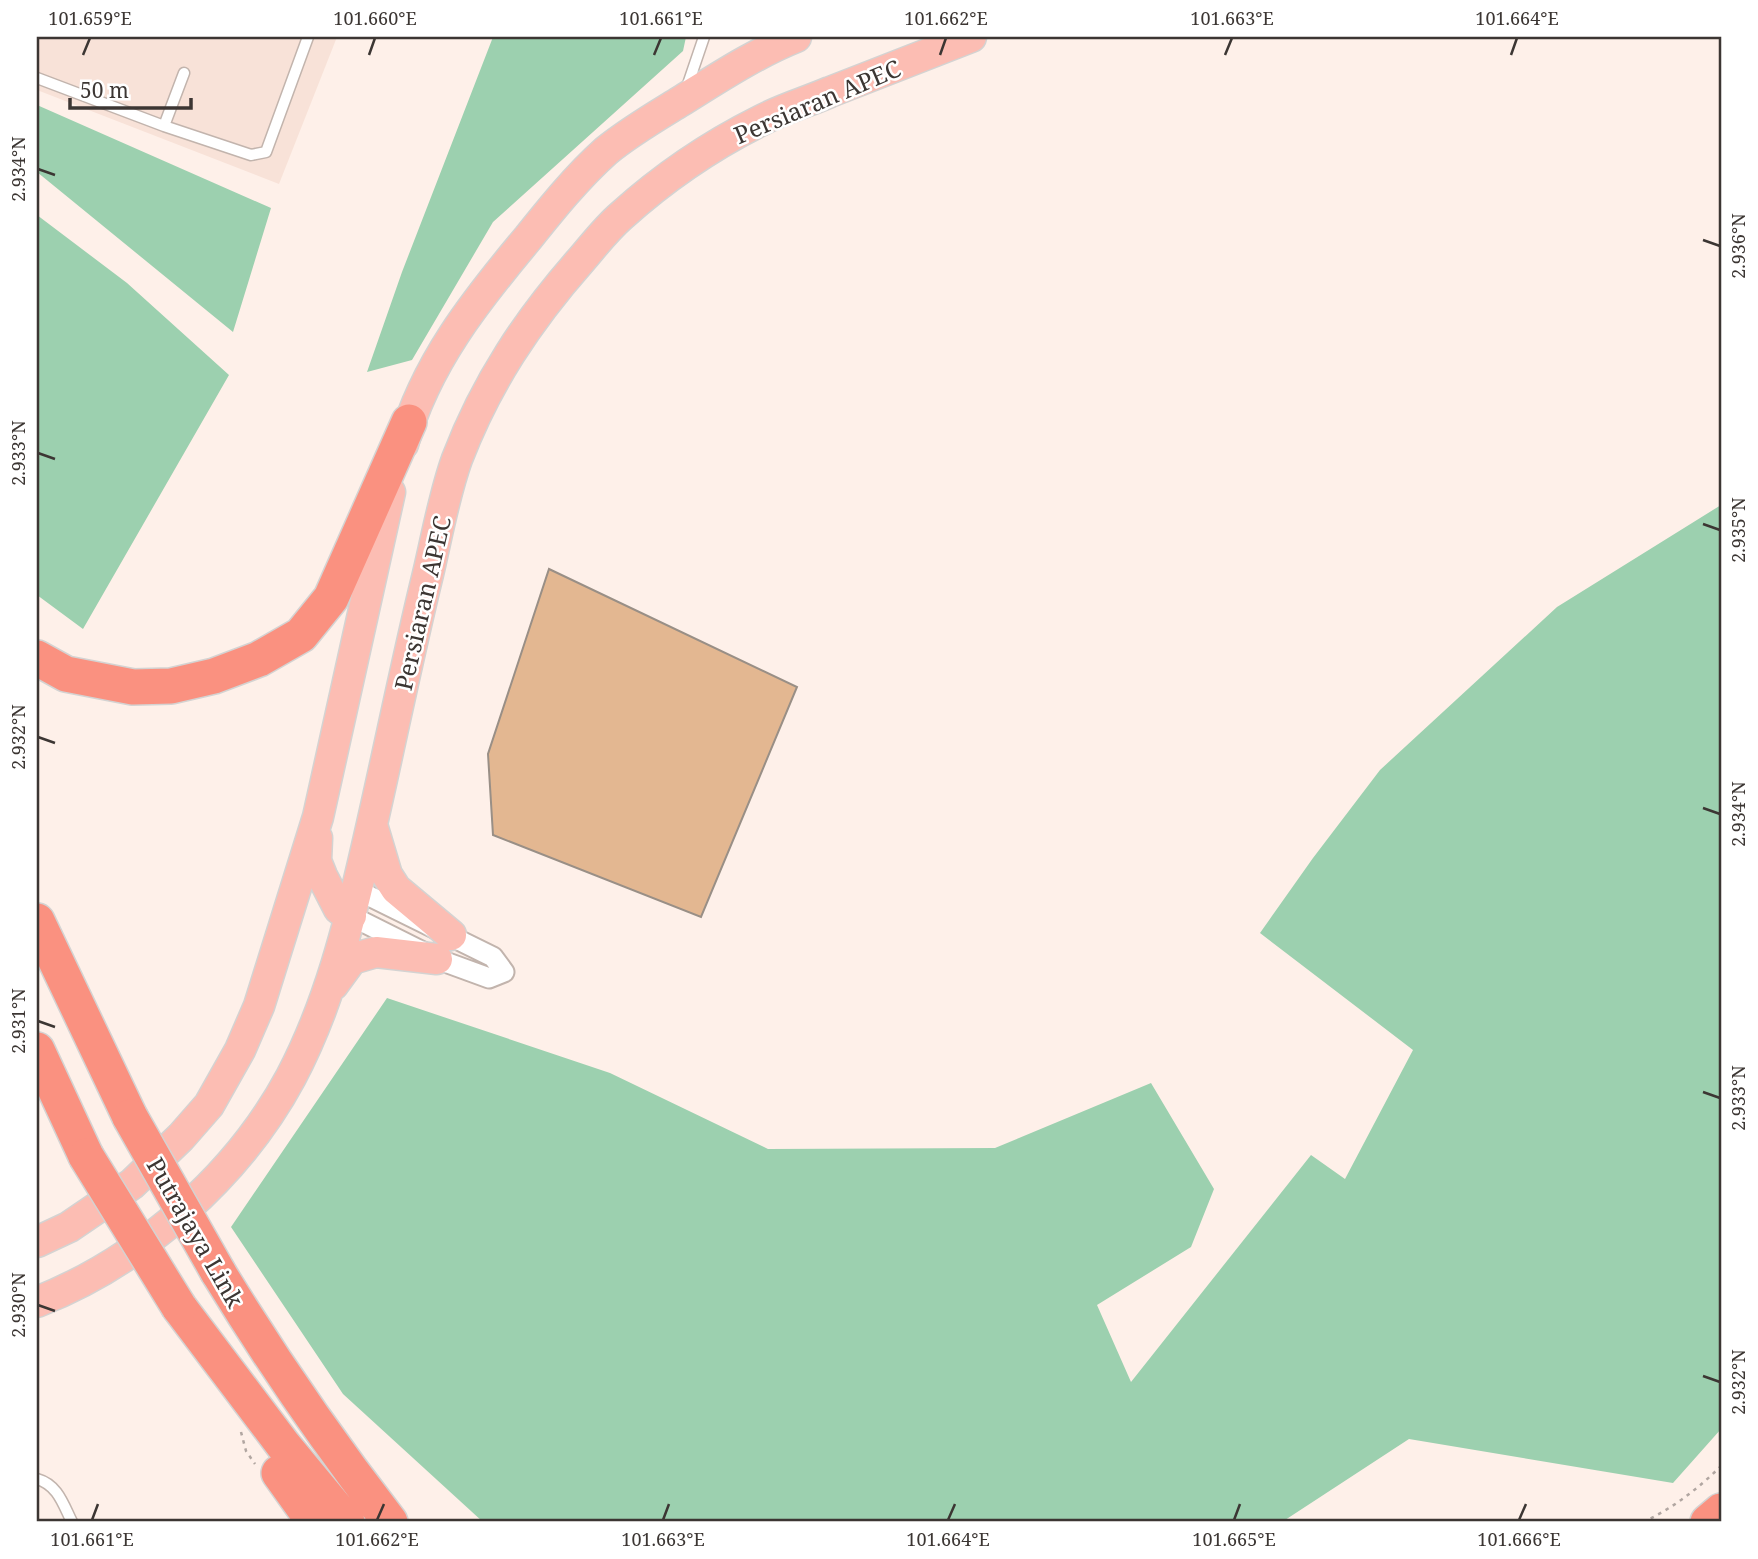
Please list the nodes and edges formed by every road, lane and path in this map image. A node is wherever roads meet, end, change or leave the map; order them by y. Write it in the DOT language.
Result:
graph roads {
  1 [pos="307,37"];
  2 [pos="704,37"];
  3 [pos="796,37"];
  4 [pos="971,37"];
  5 [pos="184,73"];
  6 [pos="37,78"];
  7 [pos="682,101"];
  8 [pos="164,125"];
  9 [pos="409,422"];
  10 [pos="37,658"];
  11 [pos="318,817"];
  12 [pos="372,824"];
  13 [pos="346,900"];
  14 [pos="37,921"];
  15 [pos="279,946"];
  16 [pos="444,947"];
  17 [pos="328,992"];
  18 [pos="37,1051"];
  19 [pos="37,1242"];
  20 [pos="37,1302"];
  21 [pos="183,1311"];
  22 [pos="1721,1466"];
  23 [pos="37,1479"];
  24 [pos="1721,1511"];
  25 [pos="390,1520"];
  26 [pos="72,1522"];
  27 [pos="314,1522"];
  28 [pos="347,1522"];
  29 [pos="1643,1522"];
  30 [pos="1707,1522"];
  1 -- 8 [label="lane"];
  2 -- 7 [label="lane"];
  3 -- 7 [label="main road"];
  4 -- 12 [label="main road, Persiaran APEC"];
  5 -- 8 [label="lane"];
  6 -- 8 [label="lane"];
  7 -- 9 [label="main road"];
  9 -- 10 [label="highway"];
  9 -- 11 [label="main road"];
  11 -- 13 [label="main road"];
  11 -- 15 [label="main road"];
  12 -- 13 [label="main road, Persiaran APEC"];
  12 -- 16 [label="main road"];
  13 -- 15 [label="main road"];
  13 -- 16 [label="street"];
  13 -- 16 [label="street"];
  13 -- 17 [label="main road, Persiaran APEC"];
  14 -- 25 [label="highway, Putrajaya Link, bridge"];
  15 -- 19 [label="main road"];
  16 -- 17 [label="main road"];
  17 -- 20 [label="main road, Persiaran APEC"];
  18 -- 21 [label="highway, Putrajaya Link, bridge"];
  21 -- 27 [label="highway"];
  21 -- 28 [label="highway, Putrajaya Link"];
  22 -- 29 [label="path"];
  23 -- 26 [label="lane"];
  24 -- 30 [label="highway"];
}
